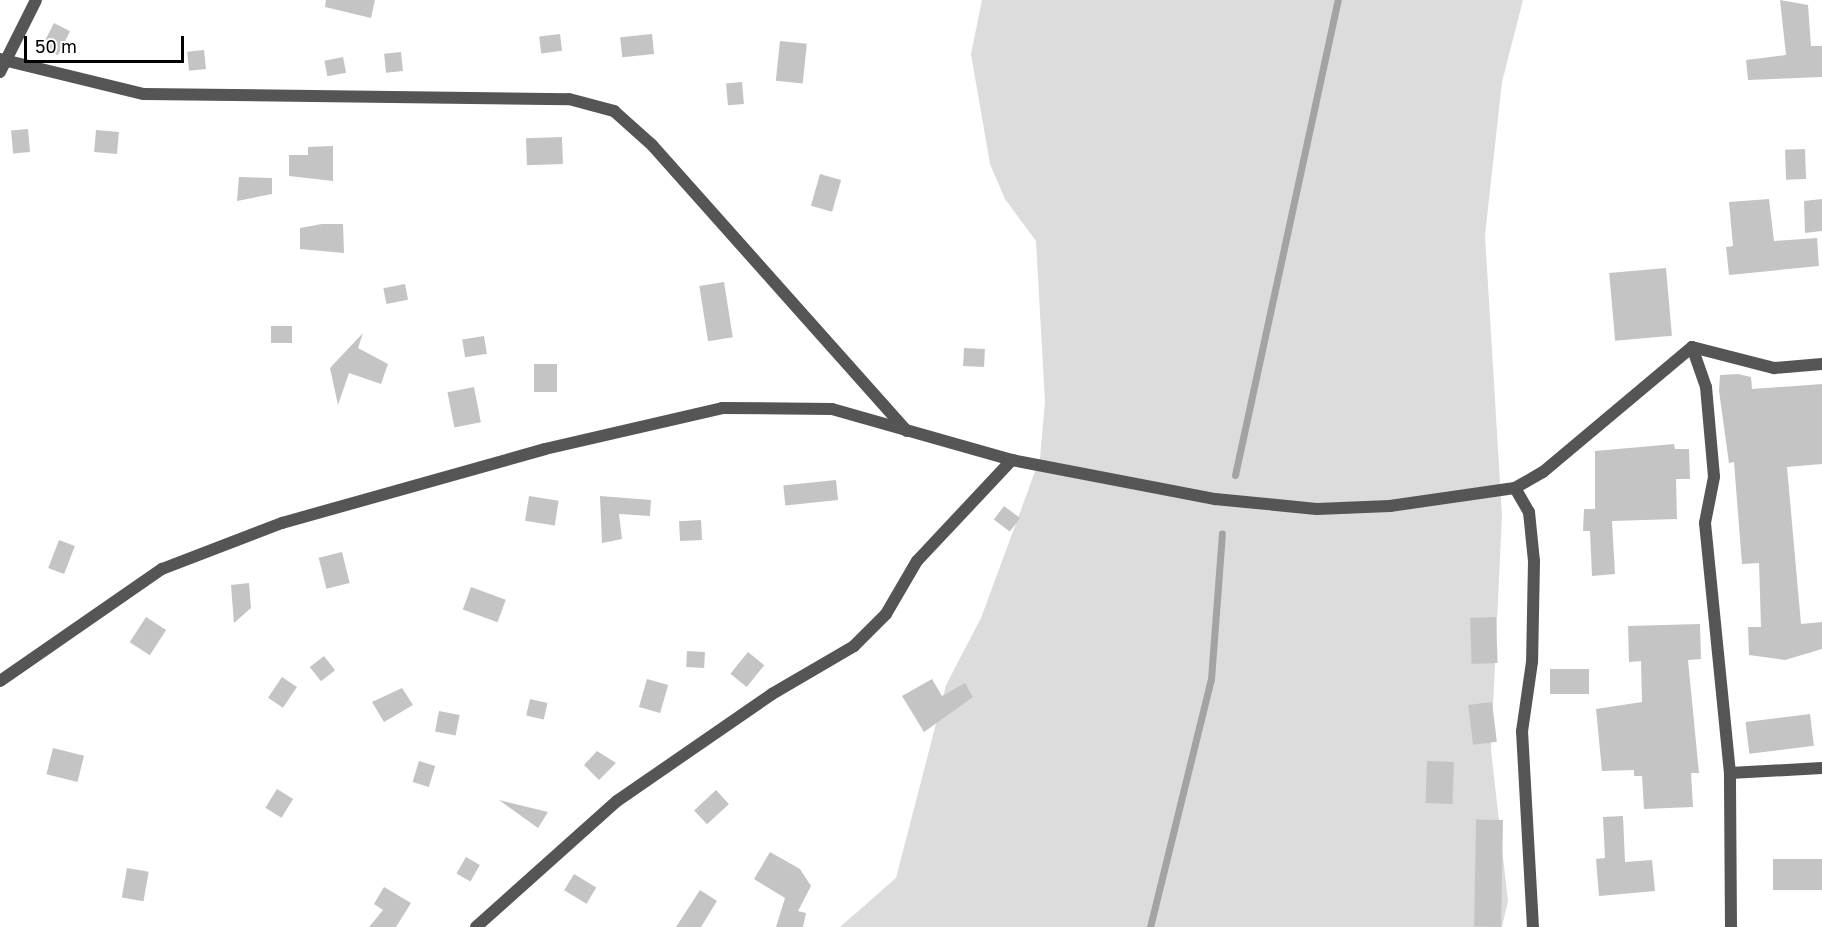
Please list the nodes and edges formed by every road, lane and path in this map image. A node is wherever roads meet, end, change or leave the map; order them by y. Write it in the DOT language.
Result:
graph roads {
  1 [pos="36,0"];
  2 [pos="2,65"];
  3 [pos="1692,347"];
  4 [pos="1822,364"];
  5 [pos="908,432"];
  6 [pos="1012,460"];
  7 [pos="1515,488"];
  8 [pos="0,681"];
  9 [pos="1822,768"];
  10 [pos="1730,773"];
  11 [pos="476,927"];
  12 [pos="1533,927"];
  13 [pos="1731,927"];
  1 -- 2 [label="street"];
  2 -- 5 [label="street"];
  3 -- 4 [label="street"];
  3 -- 7 [label="street"];
  3 -- 10 [label="street"];
  5 -- 6 [label="street"];
  5 -- 8 [label="street"];
  6 -- 7 [label="street"];
  6 -- 11 [label="street"];
  7 -- 12 [label="street"];
  9 -- 10 [label="street"];
  10 -- 13 [label="street"];
}
